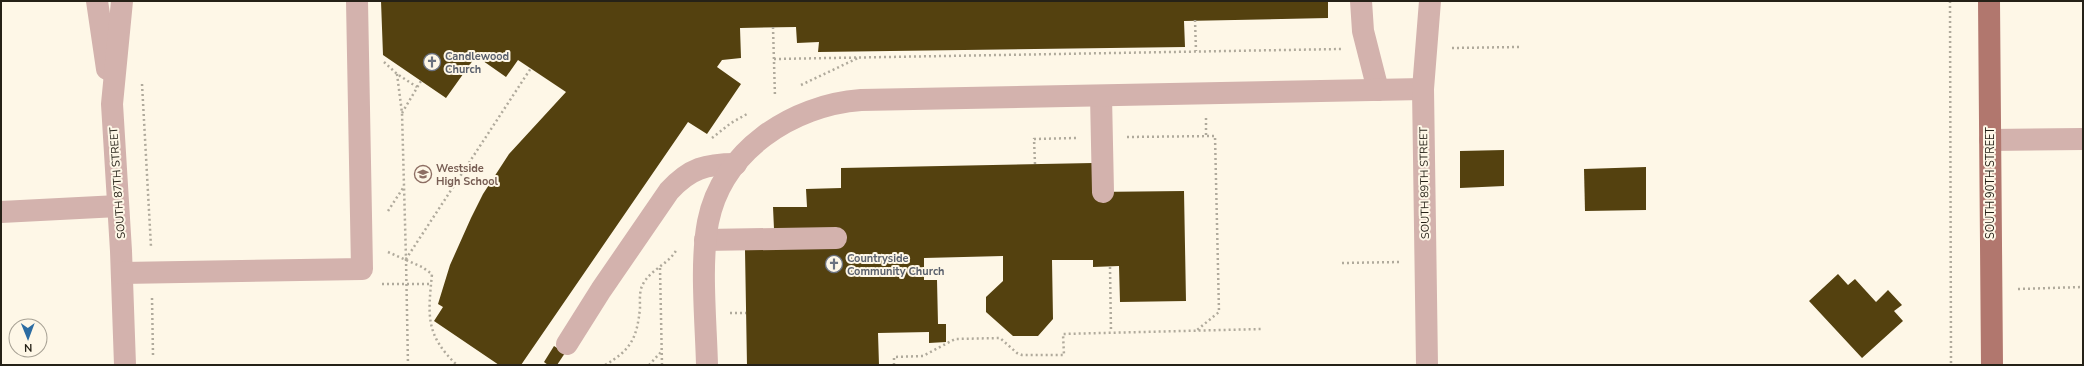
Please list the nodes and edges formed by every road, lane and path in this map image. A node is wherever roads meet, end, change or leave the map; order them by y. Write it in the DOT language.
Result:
graph roads {
  1 [pos="97,1"];
  2 [pos="122,1"];
  3 [pos="357,1"];
  4 [pos="1361,1"];
  5 [pos="1430,1"];
  6 [pos="1950,1"];
  7 [pos="1989,1"];
  8 [pos="1195,20"];
  9 [pos="773,27"];
  10 [pos="1519,47"];
  11 [pos="1342,49"];
  12 [pos="1425,49"];
  13 [pos="1196,51"];
  14 [pos="860,57"];
  15 [pos="381,59"];
  16 [pos="774,59"];
  17 [pos="530,68"];
  18 [pos="397,74"];
  19 [pos="142,80"];
  20 [pos="421,81"];
  21 [pos="417,87"];
  22 [pos="796,87"];
  23 [pos="1423,89"];
  24 [pos="1378,90"];
  25 [pos="782,94"];
  26 [pos="1101,96"];
  27 [pos="112,104"];
  28 [pos="402,113"];
  29 [pos="1102,137"];
  30 [pos="2083,139"];
  31 [pos="1990,140"];
  32 [pos="736,164"];
  33 [pos="1035,164"];
  34 [pos="1103,192"];
  35 [pos="118,206"];
  36 [pos="1,212"];
  37 [pos="836,238"];
  38 [pos="706,240"];
  39 [pos="382,250"];
  40 [pos="406,259"];
  41 [pos="1406,262"];
  42 [pos="1342,263"];
  43 [pos="1110,266"];
  44 [pos="122,273"];
  45 [pos="152,273"];
  46 [pos="431,284"];
  47 [pos="406,285"];
  48 [pos="2083,287"];
  49 [pos="1991,290"];
  50 [pos="726,313"];
  51 [pos="746,313"];
  52 [pos="1263,329"];
  53 [pos="1197,330"];
  54 [pos="1111,332"];
  55 [pos="567,344"];
  56 [pos="661,352"];
  57 [pos="153,357"];
  58 [pos="125,365"];
  59 [pos="408,365"];
  60 [pos="457,365"];
  61 [pos="605,365"];
  62 [pos="648,365"];
  63 [pos="662,365"];
  64 [pos="707,365"];
  65 [pos="894,365"];
  66 [pos="1427,365"];
  67 [pos="1951,365"];
  68 [pos="1992,365"];
  1 -- 27 [label="street"];
  2 -- 27 [label="street, SOUTH 87TH STREET"];
  3 -- 45 [label="street"];
  4 -- 24 [label="street"];
  5 -- 12 [label="street, SOUTH 89TH STREET"];
  6 -- 67 [label="path"];
  7 -- 31 [label="main road, SOUTH 90TH STREET"];
  8 -- 13 [label="path"];
  9 -- 16 [label="path"];
  10 -- 12 [label="path"];
  11 -- 13 [label="path"];
  12 -- 23 [label="street, SOUTH 89TH STREET"];
  13 -- 14 [label="path"];
  14 -- 16 [label="path"];
  14 -- 22 [label="path"];
  15 -- 18 [label="path"];
  16 -- 25 [label="path"];
  17 -- 40 [label="path"];
  18 -- 21 [label="path"];
  18 -- 28 [label="path"];
  19 -- 45 [label="path"];
  20 -- 21 [label="path"];
  21 -- 28 [label="path"];
  23 -- 24 [label="street"];
  23 -- 66 [label="street, SOUTH 89TH STREET"];
  24 -- 26 [label="street"];
  26 -- 29 [label="street"];
  26 -- 32 [label="street"];
  27 -- 35 [label="street, SOUTH 87TH STREET"];
  28 -- 40 [label="path"];
  29 -- 33 [label="path"];
  29 -- 34 [label="street"];
  29 -- 53 [label="path"];
  30 -- 31 [label="street"];
  31 -- 49 [label="main road, SOUTH 90TH STREET"];
  32 -- 38 [label="street"];
  32 -- 55 [label="street"];
  35 -- 36 [label="street"];
  35 -- 44 [label="street, SOUTH 87TH STREET"];
  37 -- 38 [label="street"];
  38 -- 64 [label="street"];
  39 -- 40 [label="path"];
  40 -- 46 [label="path"];
  40 -- 47 [label="path"];
  41 -- 42 [label="path"];
  43 -- 54 [label="path"];
  44 -- 45 [label="street"];
  44 -- 58 [label="street, SOUTH 87TH STREET"];
  45 -- 57 [label="path"];
  46 -- 47 [label="path"];
  46 -- 60 [label="path"];
  47 -- 59 [label="path"];
  48 -- 49 [label="path"];
  49 -- 68 [label="main road, SOUTH 90TH STREET"];
  50 -- 51 [label="path"];
  52 -- 53 [label="path"];
  53 -- 54 [label="path"];
  54 -- 65 [label="path"];
  56 -- 61 [label="path"];
  56 -- 62 [label="path"];
  56 -- 63 [label="path"];
}
